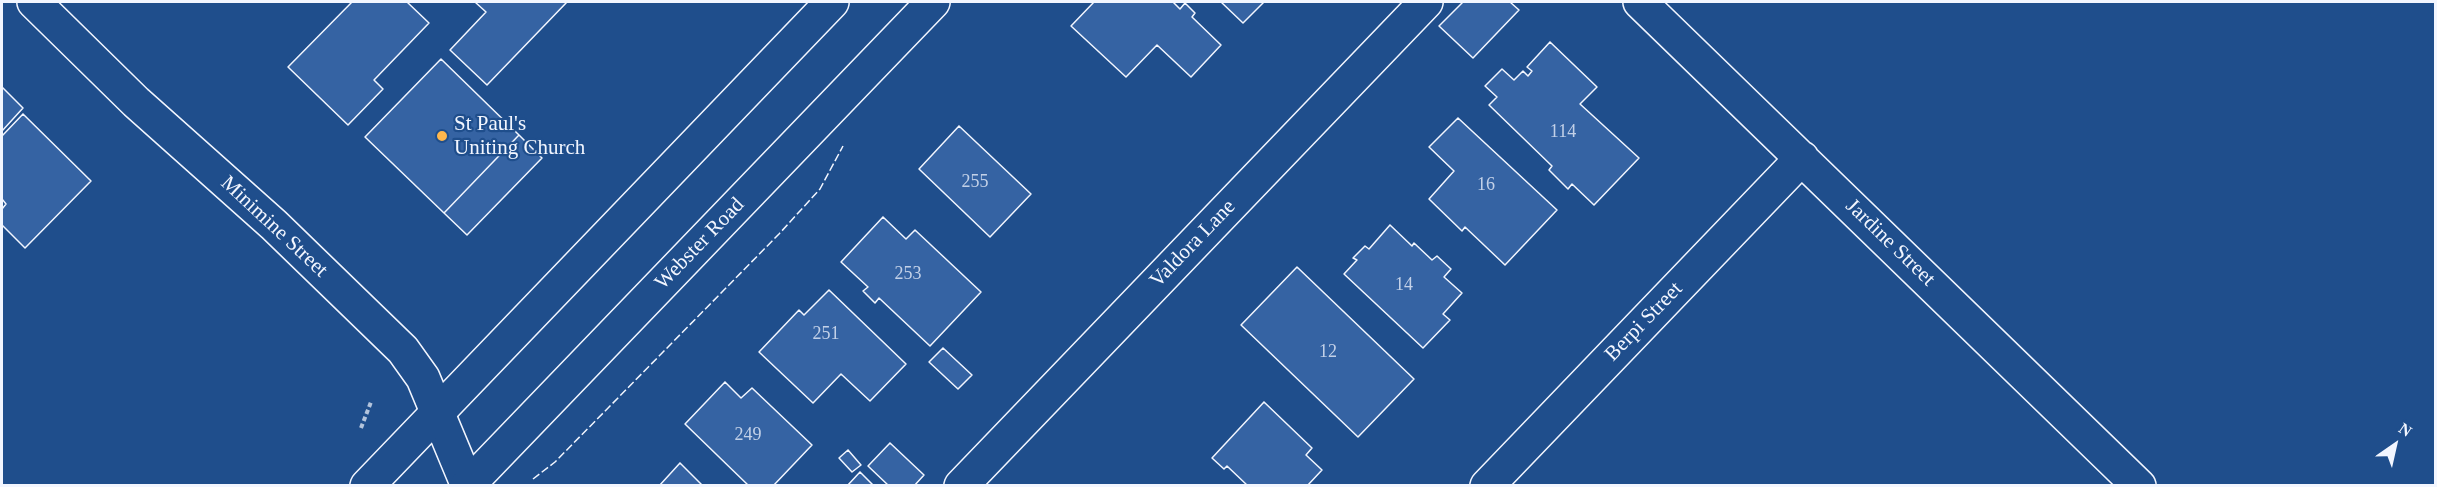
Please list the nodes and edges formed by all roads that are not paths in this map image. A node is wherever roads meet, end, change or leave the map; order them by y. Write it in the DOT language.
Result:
graph roads {
  1 [pos="34,2"];
  2 [pos="832,2"];
  3 [pos="933,2"];
  4 [pos="1426,2"];
  5 [pos="1640,2"];
  6 [pos="1802,158"];
  7 [pos="437,411"];
  8 [pos="467,485"];
  9 [pos="366,486"];
  10 [pos="961,486"];
  11 [pos="1487,486"];
  12 [pos="2139,486"];
  1 -- 7 [label="street, Minimine Street"];
  2 -- 7 [label="street"];
  3 -- 8 [label="street, Webster Road"];
  4 -- 10 [label="street, Valdora Lane"];
  5 -- 6 [label="street, Jardine Street"];
  6 -- 11 [label="street, Berpi Street"];
  6 -- 12 [label="street, Jardine Street"];
  7 -- 8 [label="street, Minimine Street"];
  7 -- 9 [label="street"];
}
